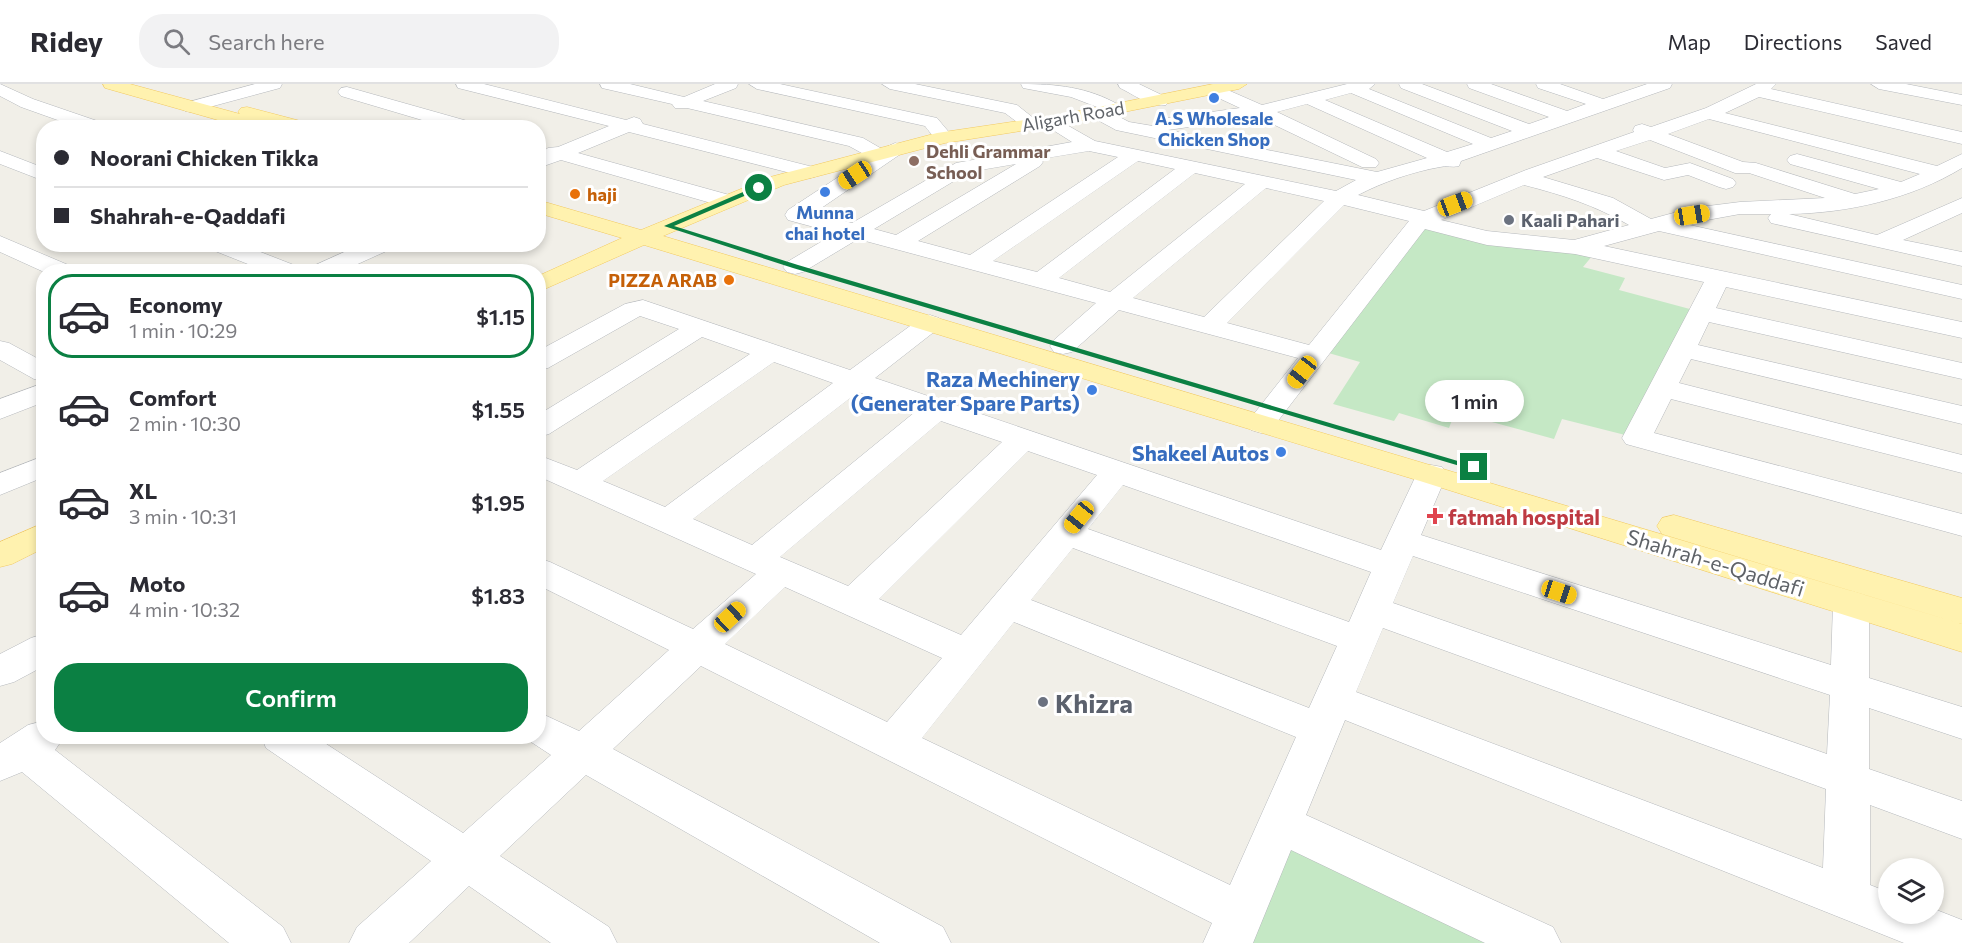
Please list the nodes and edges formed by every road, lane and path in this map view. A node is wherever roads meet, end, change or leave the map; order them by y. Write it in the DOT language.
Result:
graph roads {
  1 [pos="111,84"];
  2 [pos="150,84"];
  3 [pos="274,84"];
  4 [pos="464,84"];
  5 [pos="608,84"];
  6 [pos="730,84"];
  7 [pos="757,84"];
  8 [pos="890,84"];
  9 [pos="1029,84"];
  10 [pos="1126,84"];
  11 [pos="1239,84"];
  12 [pos="1407,84"];
  13 [pos="1475,84"];
  14 [pos="1544,84"];
  15 [pos="1610,84"];
  16 [pos="1664,84"];
  17 [pos="1798,84"];
  18 [pos="1879,84"];
  19 [pos="1360,86"];
  20 [pos="1758,87"];
  21 [pos="0,89"];
  22 [pos="1214,89"];
  23 [pos="347,92"];
  24 [pos="1636,93"];
  25 [pos="1308,99"];
  26 [pos="1962,100"];
  27 [pos="1160,101"];
  28 [pos="211,102"];
  29 [pos="686,102"];
  30 [pos="1729,103"];
  31 [pos="191,107"];
  32 [pos="1105,111"];
  33 [pos="1260,111"];
  34 [pos="1573,114"];
  35 [pos="1940,115"];
  36 [pos="1611,116"];
  37 [pos="1782,116"];
  38 [pos="1201,119"];
  39 [pos="76,120"];
  40 [pos="239,120"];
  41 [pos="276,120"];
  42 [pos="443,120"];
  43 [pos="1041,122"];
  44 [pos="1707,124"];
  45 [pos="628,126"];
  46 [pos="1135,129"];
  47 [pos="1299,130"];
  48 [pos="1527,130"];
  49 [pos="1651,133"];
  50 [pos="944,137"];
  51 [pos="1962,138"];
  52 [pos="1818,142"];
  53 [pos="1489,144"];
  54 [pos="1089,145"];
  55 [pos="546,149"];
  56 [pos="1597,151"];
  57 [pos="886,152"];
  58 [pos="1764,152"];
  59 [pos="1047,153"];
  60 [pos="561,154"];
  61 [pos="1136,154"];
  62 [pos="0,158"];
  63 [pos="1575,158"];
  64 [pos="546,159"];
  65 [pos="1446,159"];
  66 [pos="1962,160"];
  67 [pos="1192,166"];
  68 [pos="36,172"];
  69 [pos="810,172"];
  70 [pos="1940,173"];
  71 [pos="1383,175"];
  72 [pos="1497,178"];
  73 [pos="1262,181"];
  74 [pos="1618,184"];
  75 [pos="1908,186"];
  76 [pos="546,193"];
  77 [pos="1339,198"];
  78 [pos="725,201"];
  79 [pos="1853,201"];
  80 [pos="1962,202"];
  81 [pos="1788,207"];
  82 [pos="1740,208"];
  83 [pos="546,209"];
  84 [pos="1423,220"];
  85 [pos="668,226"];
  86 [pos="1656,227"];
  87 [pos="857,230"];
  88 [pos="640,238"];
  89 [pos="900,242"];
  90 [pos="1879,242"];
  91 [pos="0,243"];
  92 [pos="1575,247"];
  93 [pos="44,252"];
  94 [pos="239,252"];
  95 [pos="365,252"];
  96 [pos="31,257"];
  97 [pos="1962,259"];
  98 [pos="975,262"];
  99 [pos="47,264"];
  100 [pos="270,264"];
  101 [pos="337,264"];
  102 [pos="795,267"];
  103 [pos="0,268"];
  104 [pos="1718,279"];
  105 [pos="1042,280"];
  106 [pos="546,281"];
  107 [pos="1962,292"];
  108 [pos="1116,299"];
  109 [pos="1701,312"];
  110 [pos="930,323"];
  111 [pos="1210,325"];
  112 [pos="700,327"];
  113 [pos="1962,330"];
  114 [pos="1063,346"];
  115 [pos="0,349"];
  116 [pos="1682,349"];
  117 [pos="771,352"];
  118 [pos="1316,354"];
  119 [pos="546,358"];
  120 [pos="36,369"];
  121 [pos="1962,371"];
  122 [pos="854,381"];
  123 [pos="1663,388"];
  124 [pos="36,394"];
  125 [pos="937,409"];
  126 [pos="0,410"];
  127 [pos="1962,415"];
  128 [pos="1267,416"];
  129 [pos="546,423"];
  130 [pos="1023,439"];
  131 [pos="1962,464"];
  132 [pos="546,467"];
  133 [pos="36,469"];
  134 [pos="1117,471"];
  135 [pos="1431,474"];
  136 [pos="580,482"];
  137 [pos="0,485"];
  138 [pos="669,521"];
  139 [pos="1962,525"];
  140 [pos="1066,533"];
  141 [pos="36,538"];
  142 [pos="1397,553"];
  143 [pos="0,556"];
  144 [pos="768,565"];
  145 [pos="546,574"];
  146 [pos="854,603"];
  147 [pos="1851,604"];
  148 [pos="1007,605"];
  149 [pos="1962,610"];
  150 [pos="1367,625"];
  151 [pos="1962,638"];
  152 [pos="697,648"];
  153 [pos="36,652"];
  154 [pos="967,653"];
  155 [pos="0,672"];
  156 [pos="1849,687"];
  157 [pos="1329,715"];
  158 [pos="1962,723"];
  159 [pos="546,732"];
  160 [pos="293,744"];
  161 [pos="893,744"];
  162 [pos="23,750"];
  163 [pos="582,752"];
  164 [pos="1848,780"];
  165 [pos="1962,820"];
  166 [pos="1278,823"];
  167 [pos="465,859"];
  168 [pos="1846,897"];
  169 [pos="1235,928"];
  170 [pos="1962,942"];
  171 [pos="266,943"];
  172 [pos="374,943"];
  173 [pos="592,943"];
  174 [pos="927,943"];
  175 [pos="1536,943"];
  1 -- 31 [label="main road"];
  2 -- 28 [label="main road"];
  3 -- 28 [label="street"];
  4 -- 45 [label="street"];
  5 -- 29 [label="street"];
  6 -- 29 [label="street"];
  7 -- 50 [label="street"];
  8 -- 43 [label="street"];
  9 -- 32 [label="street"];
  10 -- 27 [label="street"];
  11 -- 22 [label="main road, Aligarh Road"];
  12 -- 48 [label="street"];
  13 -- 34 [label="street"];
  14 -- 36 [label="street"];
  15 -- 24 [label="street"];
  16 -- 24 [label="street"];
  17 -- 35 [label="street"];
  18 -- 26 [label="street"];
  19 -- 25 [label="street"];
  19 -- 53 [label="street"];
  20 -- 30 [label="street"];
  20 -- 51 [label="street"];
  21 -- 39 [label="street"];
  22 -- 27 [label="main road, Aligarh Road"];
  22 -- 33 [label="street"];
  23 -- 42 [label="street"];
  24 -- 36 [label="street"];
  25 -- 33 [label="street"];
  25 -- 65 [label="street"];
  27 -- 32 [label="main road, Aligarh Road"];
  28 -- 31 [label="street"];
  28 -- 41 [label="main road"];
  29 -- 45 [label="street"];
  29 -- 57 [label="street"];
  30 -- 37 [label="street"];
  30 -- 44 [label="street"];
  31 -- 40 [label="main road"];
  32 -- 43 [label="main road, Aligarh Road"];
  32 -- 46 [label="street"];
  33 -- 38 [label="street"];
  33 -- 47 [label="street"];
  34 -- 36 [label="street"];
  34 -- 48 [label="street"];
  36 -- 49 [label="street"];
  38 -- 46 [label="street"];
  38 -- 47 [label="street"];
  43 -- 50 [label="main road, Aligarh Road"];
  43 -- 54 [label="street"];
  44 -- 49 [label="street"];
  44 -- 52 [label="street"];
  45 -- 60 [label="street"];
  45 -- 69 [label="street"];
  46 -- 71 [label="street"];
  47 -- 71 [label="street"];
  48 -- 53 [label="street"];
  49 -- 56 [label="street"];
  49 -- 79 [label="street"];
  50 -- 57 [label="main road, Aligarh Road"];
  52 -- 66 [label="street"];
  52 -- 70 [label="street"];
  53 -- 65 [label="street"];
  54 -- 59 [label="street"];
  54 -- 61 [label="street"];
  55 -- 60 [label="street"];
  56 -- 63 [label="street"];
  56 -- 81 [label="street"];
  57 -- 69 [label="main road, Aligarh Road"];
  57 -- 87 [label="street"];
  58 -- 75 [label="street"];
  59 -- 87 [label="street"];
  59 -- 89 [label="street"];
  60 -- 64 [label="street"];
  60 -- 78 [label="street"];
  61 -- 67 [label="street"];
  61 -- 98 [label="street"];
  62 -- 68 [label="street"];
  63 -- 72 [label="street"];
  63 -- 74 [label="street"];
  65 -- 71 [label="street"];
  65 -- 72 [label="street"];
  66 -- 70 [label="street"];
  67 -- 73 [label="street"];
  67 -- 105 [label="street"];
  69 -- 78 [label="main road, Aligarh Road"];
  70 -- 75 [label="street"];
  71 -- 77 [label="street"];
  72 -- 84 [label="street"];
  72 -- 86 [label="street"];
  73 -- 77 [label="street"];
  73 -- 108 [label="street"];
  75 -- 79 [label="street"];
  75 -- 80 [label="street"];
  76 -- 85 [label="main road, Shahrah-e-Qaddafi"];
  77 -- 84 [label="street"];
  77 -- 111 [label="street"];
  78 -- 85 [label="main road, Aligarh Road"];
  79 -- 81 [label="street"];
  80 -- 90 [label="street"];
  81 -- 82 [label="street"];
  82 -- 86 [label="street"];
  82 -- 90 [label="street"];
  83 -- 88 [label="main road, Shahrah-e-Qaddafi"];
  84 -- 92 [label="street"];
  84 -- 118 [label="street"];
  85 -- 88 [label="main road, Aligarh Road"];
  85 -- 102 [label="main road, Shahrah-e-Qaddafi"];
  86 -- 92 [label="street"];
  86 -- 107 [label="street"];
  87 -- 89 [label="street"];
  87 -- 102 [label="street"];
  88 -- 106 [label="main road, Aligarh Road"];
  88 -- 110 [label="main road, Shahrah-e-Qaddafi"];
  89 -- 98 [label="street"];
  90 -- 97 [label="street"];
  91 -- 96 [label="street"];
  92 -- 104 [label="street"];
  93 -- 96 [label="street"];
  94 -- 100 [label="street"];
  95 -- 101 [label="street"];
  96 -- 99 [label="street"];
  96 -- 103 [label="street"];
  98 -- 105 [label="street"];
  102 -- 114 [label="main road, Shahrah-e-Qaddafi"];
  104 -- 109 [label="street"];
  104 -- 113 [label="street"];
  105 -- 108 [label="street"];
  108 -- 111 [label="street"];
  108 -- 114 [label="street"];
  109 -- 116 [label="street"];
  109 -- 121 [label="street"];
  110 -- 122 [label="street"];
  110 -- 128 [label="main road, Shahrah-e-Qaddafi"];
  111 -- 118 [label="street"];
  112 -- 117 [label="street"];
  112 -- 119 [label="street"];
  112 -- 129 [label="street"];
  114 -- 128 [label="main road, Shahrah-e-Qaddafi"];
  115 -- 120 [label="street"];
  116 -- 123 [label="street"];
  116 -- 127 [label="street"];
  117 -- 122 [label="street"];
  117 -- 136 [label="street"];
  118 -- 128 [label="street"];
  122 -- 125 [label="street"];
  122 -- 138 [label="street"];
  123 -- 131 [label="street"];
  123 -- 139 [label="street"];
  124 -- 126 [label="street"];
  125 -- 130 [label="street"];
  125 -- 144 [label="street"];
  128 -- 135 [label="main road, Shahrah-e-Qaddafi"];
  128 -- 149 [label="main road, Shahrah-e-Qaddafi"];
  130 -- 134 [label="street"];
  130 -- 146 [label="street"];
  132 -- 136 [label="street"];
  133 -- 137 [label="street"];
  134 -- 140 [label="street"];
  134 -- 142 [label="street"];
  135 -- 142 [label="street"];
  135 -- 147 [label="main road, Shahrah-e-Qaddafi"];
  136 -- 138 [label="street"];
  138 -- 144 [label="street"];
  140 -- 148 [label="street"];
  140 -- 150 [label="street"];
  141 -- 143 [label="main road"];
  142 -- 150 [label="street"];
  142 -- 156 [label="street"];
  144 -- 146 [label="street"];
  144 -- 152 [label="street"];
  145 -- 152 [label="street"];
  146 -- 154 [label="street"];
  147 -- 151 [label="main road, Shahrah-e-Qaddafi"];
  147 -- 156 [label="street"];
  148 -- 154 [label="street"];
  148 -- 157 [label="street"];
  150 -- 157 [label="street"];
  150 -- 164 [label="street"];
  152 -- 161 [label="street"];
  152 -- 163 [label="street"];
  153 -- 155 [label="street"];
  154 -- 161 [label="street"];
  156 -- 158 [label="street"];
  156 -- 164 [label="street"];
  157 -- 166 [label="street"];
  157 -- 168 [label="street"];
  159 -- 163 [label="street"];
  160 -- 167 [label="street"];
  161 -- 169 [label="street"];
  162 -- 171 [label="street"];
  163 -- 167 [label="street"];
  163 -- 174 [label="street"];
  164 -- 165 [label="street"];
  164 -- 168 [label="street"];
  166 -- 169 [label="street"];
  166 -- 175 [label="street"];
  167 -- 172 [label="street"];
  167 -- 173 [label="street"];
  168 -- 170 [label="street"];
}
